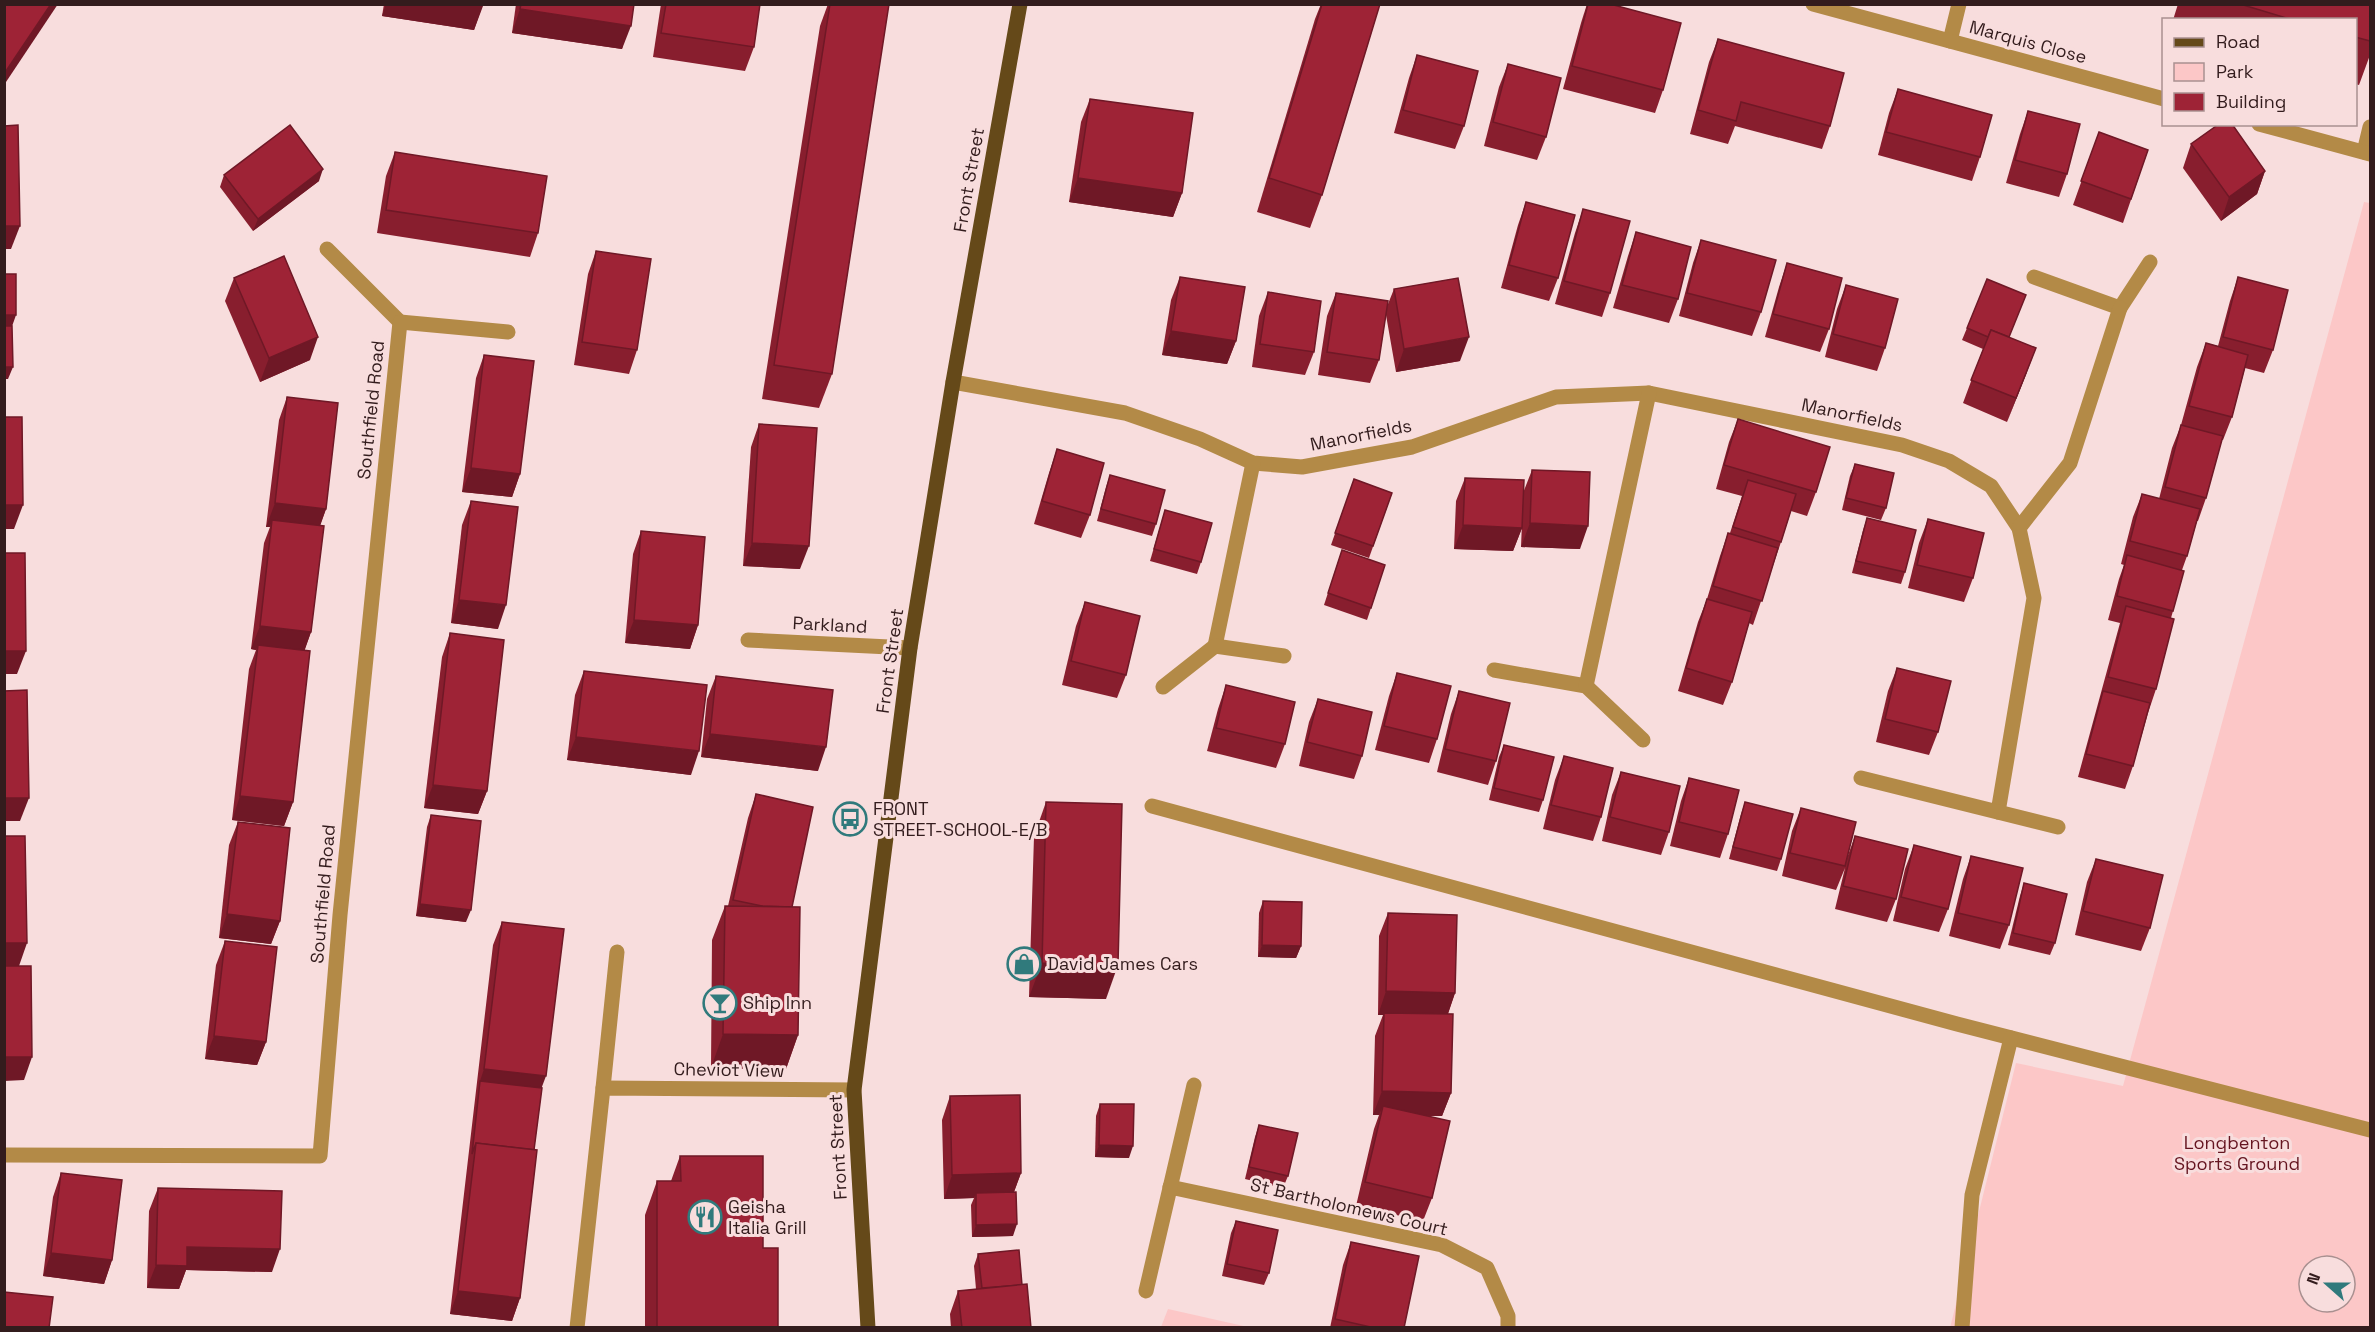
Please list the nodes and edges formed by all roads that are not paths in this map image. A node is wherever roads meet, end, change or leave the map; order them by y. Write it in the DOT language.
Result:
graph roads {
  1 [pos="1020,4"];
  2 [pos="1813,4"];
  3 [pos="1959,4"];
  4 [pos="1950,41"];
  5 [pos="2162,99"];
  6 [pos="2266,126"];
  7 [pos="2370,127"];
  8 [pos="2367,153"];
  9 [pos="327,249"];
  10 [pos="2150,262"];
  11 [pos="2034,277"];
  12 [pos="2120,308"];
  13 [pos="400,322"];
  14 [pos="508,332"];
  15 [pos="953,382"];
  16 [pos="1649,393"];
  17 [pos="1253,463"];
  18 [pos="2019,528"];
  19 [pos="748,640"];
  20 [pos="1215,646"];
  21 [pos="910,648"];
  22 [pos="1284,656"];
  23 [pos="1494,670"];
  24 [pos="1586,686"];
  25 [pos="1163,687"];
  26 [pos="1643,740"];
  27 [pos="1861,778"];
  28 [pos="1152,806"];
  29 [pos="1998,812"];
  30 [pos="2058,827"];
  31 [pos="617,952"];
  32 [pos="2011,1038"];
  33 [pos="1194,1084"];
  34 [pos="603,1088"];
  35 [pos="854,1090"];
  36 [pos="2370,1130"];
  37 [pos="4,1155"];
  38 [pos="1170,1187"];
  39 [pos="1146,1291"];
  40 [pos="577,1328"];
  41 [pos="868,1328"];
  42 [pos="1508,1328"];
  43 [pos="1962,1328"];
  1 -- 15 [label="main road, Front Street"];
  2 -- 4 [label="street, Marquis Close"];
  3 -- 4 [label="street"];
  4 -- 5 [label="street, Marquis Close"];
  6 -- 8 [label="street"];
  7 -- 8 [label="street"];
  9 -- 13 [label="street, Southfield Road"];
  10 -- 12 [label="street"];
  11 -- 12 [label="street"];
  12 -- 18 [label="street"];
  13 -- 14 [label="street, Southfield Road"];
  13 -- 37 [label="street, Southfield Road"];
  15 -- 17 [label="street, Manorfields"];
  15 -- 21 [label="main road, Front Street"];
  16 -- 17 [label="street, Manorfields"];
  16 -- 18 [label="street, Manorfields"];
  16 -- 24 [label="street"];
  17 -- 20 [label="street"];
  18 -- 29 [label="street, Manorfields"];
  19 -- 21 [label="street, Parkland"];
  20 -- 22 [label="street"];
  20 -- 25 [label="street"];
  21 -- 35 [label="main road, Front Street"];
  23 -- 24 [label="street"];
  24 -- 26 [label="street"];
  27 -- 29 [label="street"];
  28 -- 32 [label="street"];
  29 -- 30 [label="street"];
  31 -- 34 [label="street"];
  32 -- 36 [label="street"];
  32 -- 43 [label="street"];
  33 -- 38 [label="street"];
  34 -- 35 [label="street, Cheviot View"];
  34 -- 40 [label="street"];
  35 -- 41 [label="main road, Front Street"];
  38 -- 39 [label="street"];
  38 -- 42 [label="street, St Bartholomews Court"];
}
